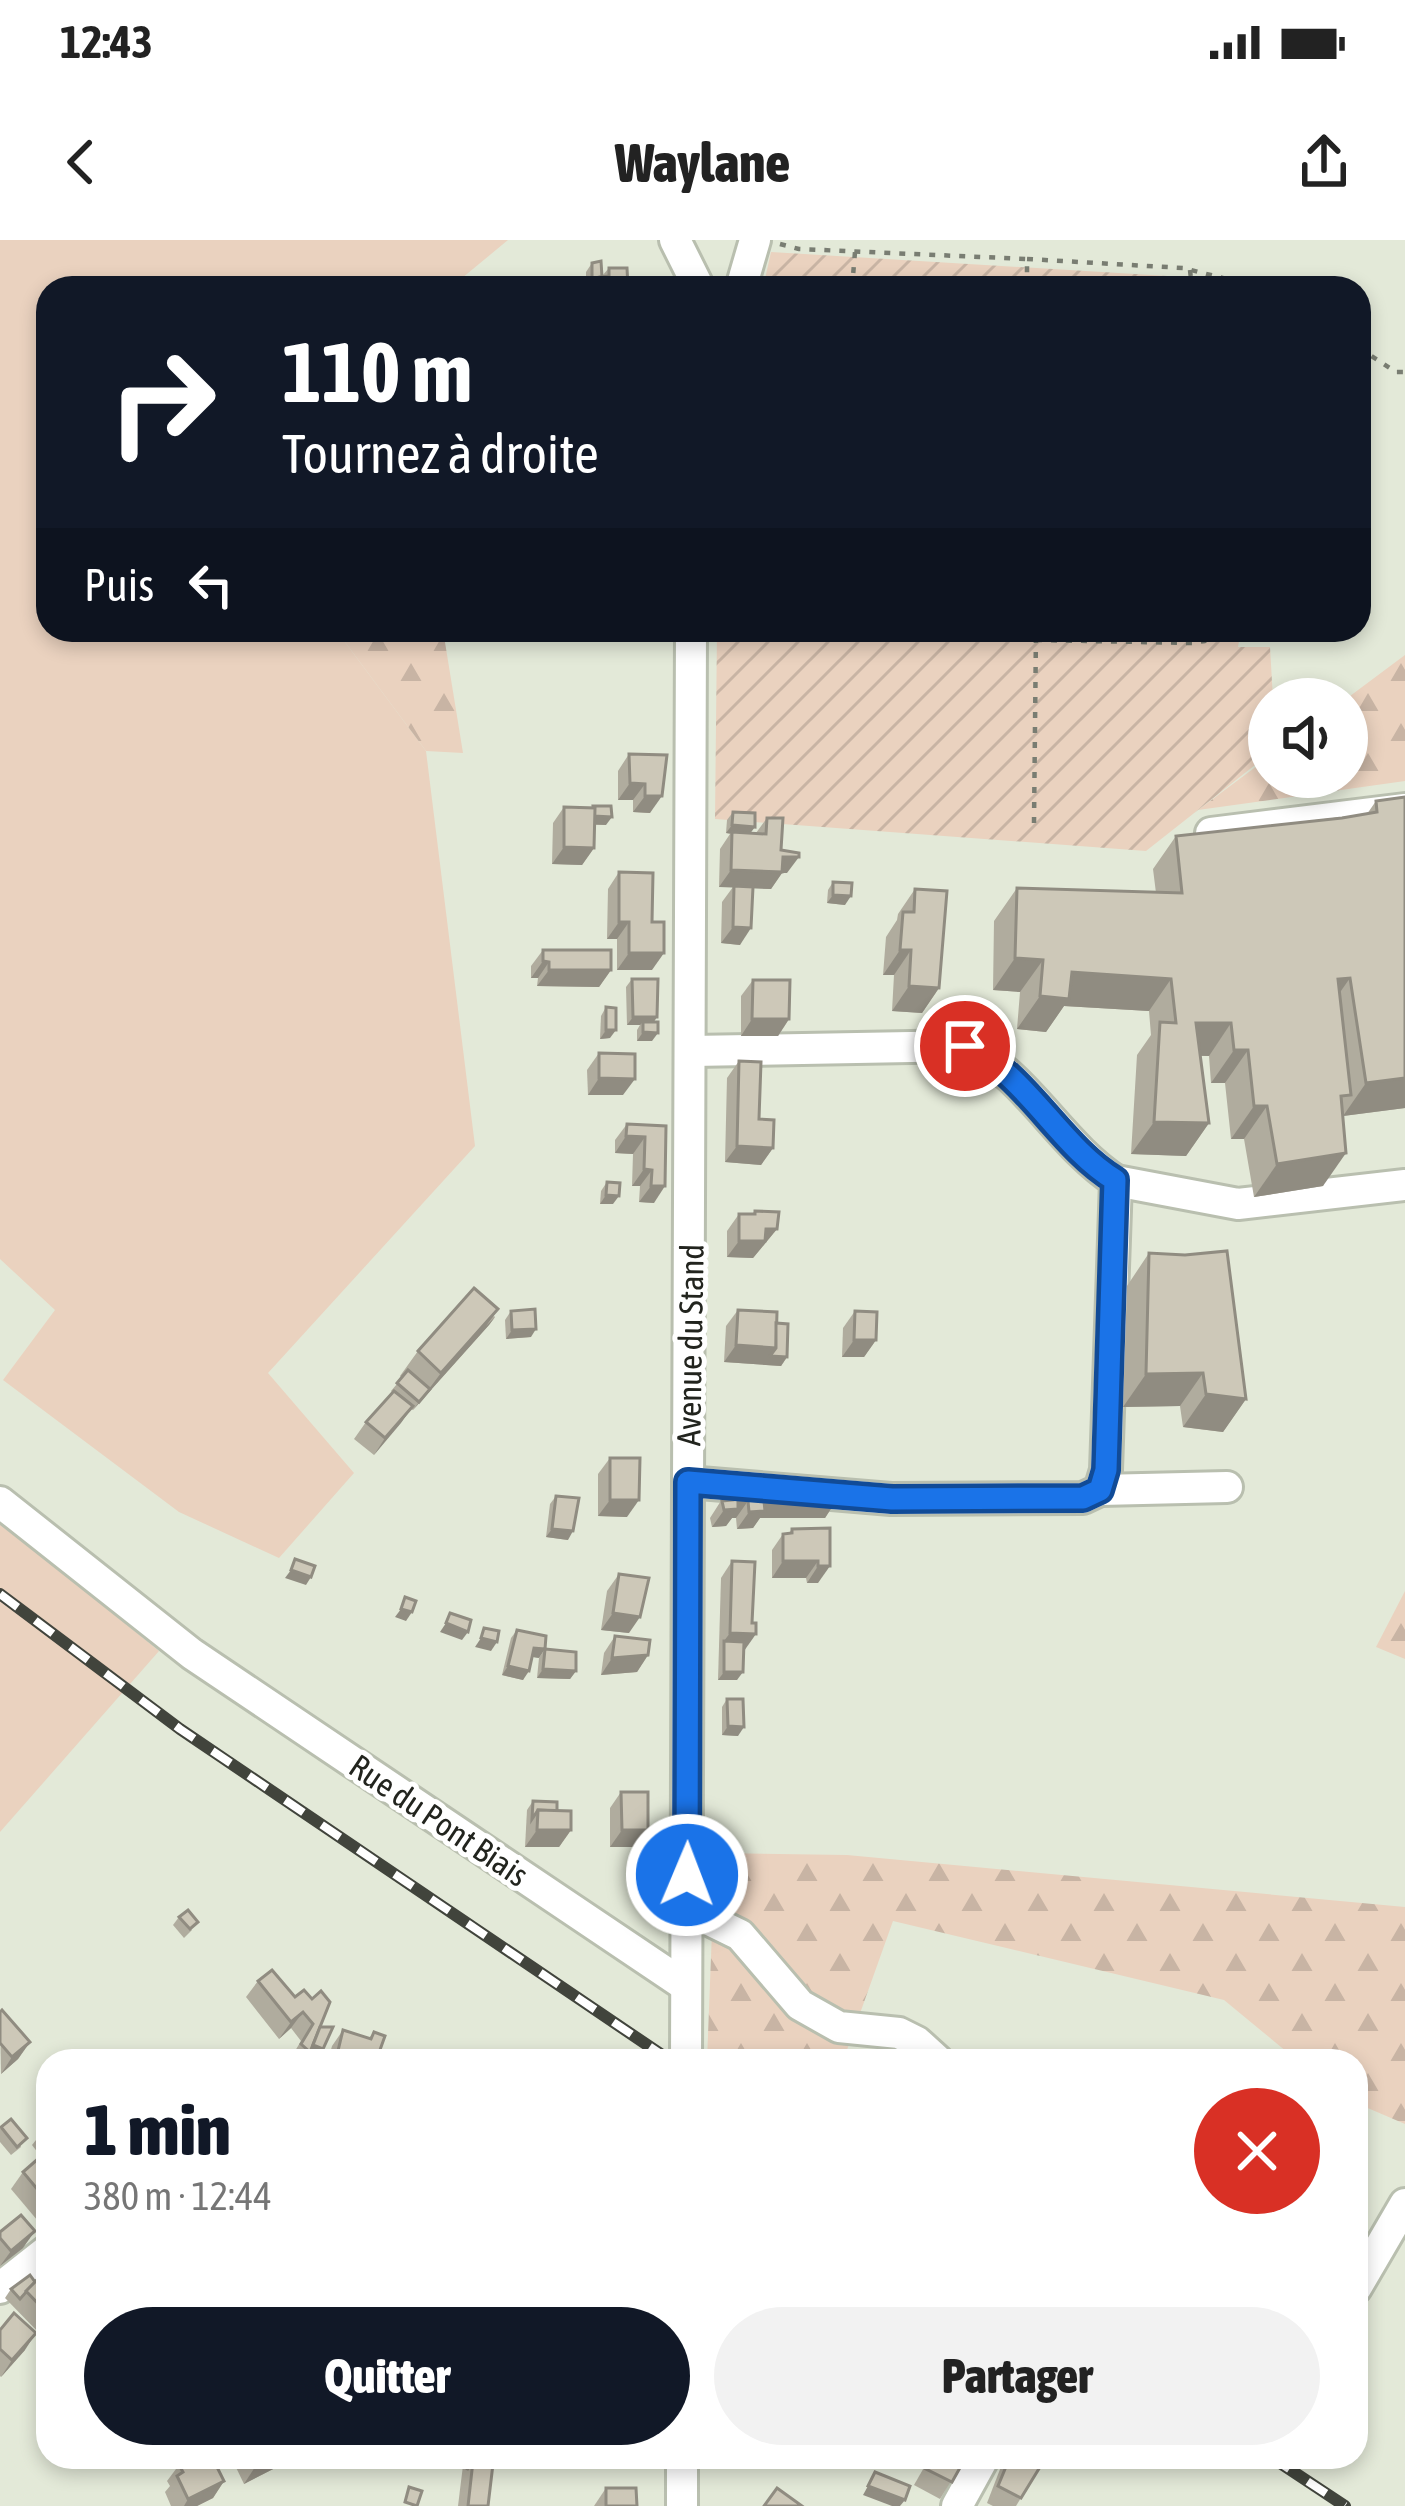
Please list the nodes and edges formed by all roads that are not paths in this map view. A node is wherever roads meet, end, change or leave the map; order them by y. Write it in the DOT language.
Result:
graph roads {
  1 [pos="675,240"];
  2 [pos="759,240"];
  3 [pos="693,276"];
  4 [pos="746,276"];
  5 [pos="692,642"];
  6 [pos="1405,809"];
  7 [pos="1211,832"];
  8 [pos="692,1051"];
  9 [pos="1115,1180"];
  10 [pos="1405,1185"];
  11 [pos="688,1482"];
  12 [pos="1227,1487"];
  13 [pos="1100,1490"];
  14 [pos="0,1502"];
  15 [pos="686,1909"];
  16 [pos="686,1986"];
  17 [pos="686,2049"];
  18 [pos="925,2049"];
  19 [pos="1405,2204"];
  20 [pos="36,2260"];
  21 [pos="1368,2267"];
  22 [pos="0,2288"];
  23 [pos="682,2469"];
  24 [pos="977,2469"];
  25 [pos="682,2506"];
  26 [pos="957,2506"];
  1 -- 3 [label="street"];
  2 -- 4 [label="street"];
  5 -- 8 [label="street, Avenue du Stand"];
  6 -- 7 [label="street"];
  8 -- 9 [label="street"];
  8 -- 11 [label="street, Avenue du Stand"];
  9 -- 10 [label="street"];
  9 -- 13 [label="street"];
  11 -- 13 [label="street"];
  11 -- 15 [label="street, Avenue du Stand"];
  12 -- 13 [label="street"];
  14 -- 16 [label="street, Rue du Pont Biais"];
  15 -- 16 [label="street, Avenue du Stand"];
  15 -- 18 [label="street"];
  16 -- 17 [label="street, Avenue du Stand"];
  19 -- 21 [label="street"];
  20 -- 22 [label="street"];
  23 -- 25 [label="street"];
  24 -- 26 [label="street"];
}
